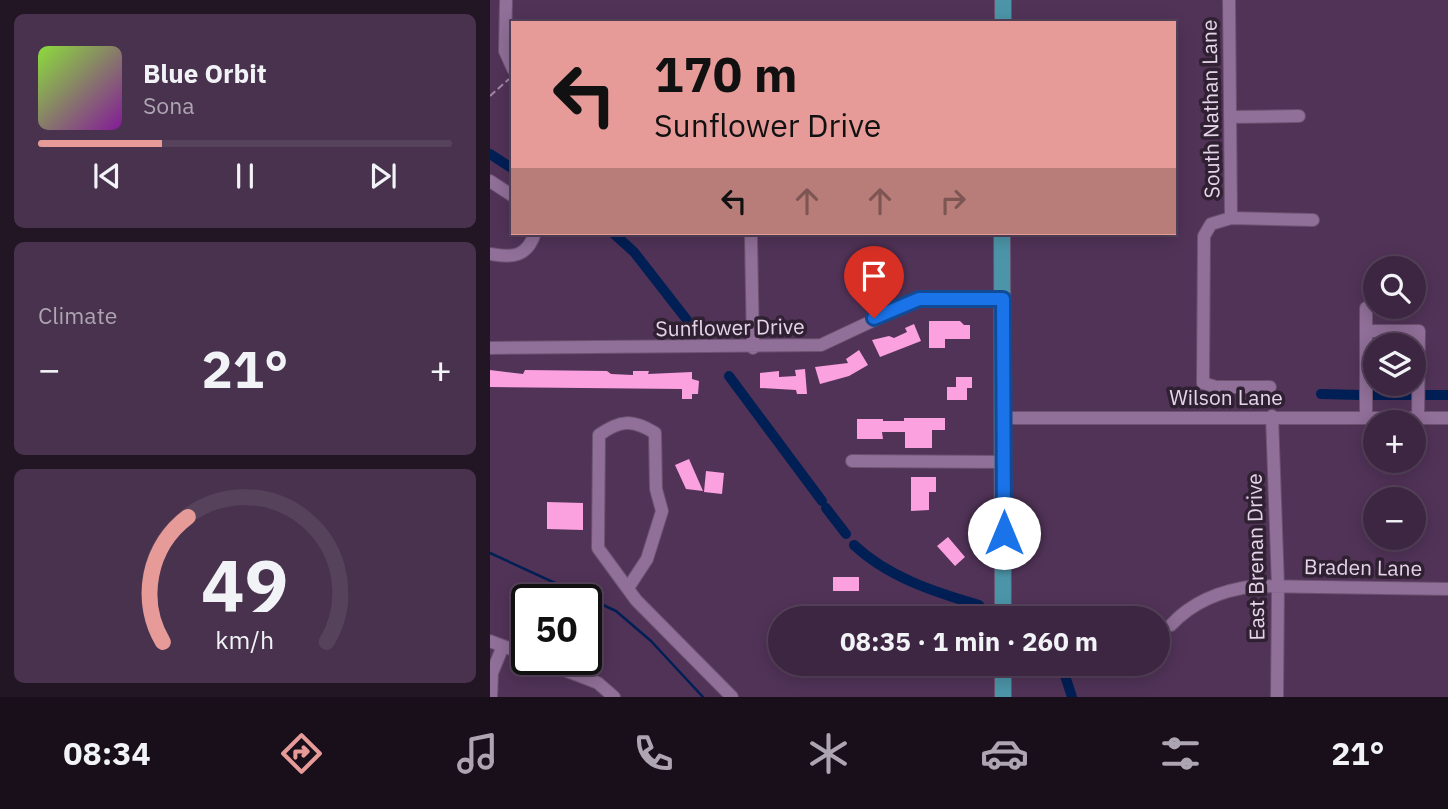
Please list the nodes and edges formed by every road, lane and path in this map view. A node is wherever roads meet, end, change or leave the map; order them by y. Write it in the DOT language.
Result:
graph roads {
  1 [pos="506,0"];
  2 [pos="1003,0"];
  3 [pos="1229,0"];
  4 [pos="1003,21"];
  5 [pos="511,64"];
  6 [pos="511,78"];
  7 [pos="490,96"];
  8 [pos="1299,116"];
  9 [pos="1231,117"];
  10 [pos="490,181"];
  11 [pos="511,194"];
  12 [pos="1231,218"];
  13 [pos="1313,220"];
  14 [pos="534,235"];
  15 [pos="1002,235"];
  16 [pos="751,237"];
  17 [pos="490,254"];
  18 [pos="1003,299"];
  19 [pos="1366,319"];
  20 [pos="1366,331"];
  21 [pos="490,348"];
  22 [pos="753,348"];
  23 [pos="1270,387"];
  24 [pos="1366,410"];
  25 [pos="1418,410"];
  26 [pos="1272,416"];
  27 [pos="1363,417"];
  28 [pos="1004,418"];
  29 [pos="1426,418"];
  30 [pos="1448,418"];
  31 [pos="852,461"];
  32 [pos="1004,463"];
  33 [pos="1278,586"];
  34 [pos="628,588"];
  35 [pos="1448,589"];
  36 [pos="1003,606"];
  37 [pos="1171,625"];
  38 [pos="490,641"];
  39 [pos="503,646"];
  40 [pos="511,649"];
  41 [pos="577,675"];
  42 [pos="1003,676"];
  43 [pos="491,697"];
  44 [pos="614,697"];
  45 [pos="732,697"];
  46 [pos="1003,697"];
  47 [pos="1278,697"];
  1 -- 5 [label="street"];
  2 -- 4 [label="main road"];
  3 -- 9 [label="street, South Nathan Lane"];
  6 -- 7 [label="path"];
  8 -- 9 [label="street"];
  9 -- 12 [label="street, South Nathan Lane"];
  10 -- 11 [label="street"];
  12 -- 13 [label="street"];
  12 -- 23 [label="street, South Nathan Lane"];
  14 -- 17 [label="street"];
  15 -- 18 [label="main road"];
  16 -- 22 [label="street"];
  18 -- 22 [label="street, Sunflower Drive"];
  18 -- 28 [label="main road"];
  19 -- 20 [label="street"];
  20 -- 24 [label="street"];
  20 -- 25 [label="street"];
  21 -- 22 [label="street, Sunflower Drive"];
  26 -- 27 [label="street, Wilson Lane"];
  26 -- 28 [label="street, Wilson Lane"];
  26 -- 33 [label="street, East Brenan Drive"];
  28 -- 32 [label="main road"];
  29 -- 30 [label="street, Wilson Lane"];
  31 -- 32 [label="street"];
  32 -- 36 [label="main road"];
  33 -- 35 [label="street, Braden Lane"];
  33 -- 37 [label="street, Braden Lane"];
  33 -- 47 [label="street, East Brenan Drive"];
  34 -- 34 [label="street"];
  34 -- 45 [label="street"];
  38 -- 39 [label="street"];
  39 -- 40 [label="street"];
  39 -- 43 [label="street"];
  41 -- 44 [label="street"];
  42 -- 46 [label="main road"];
}
